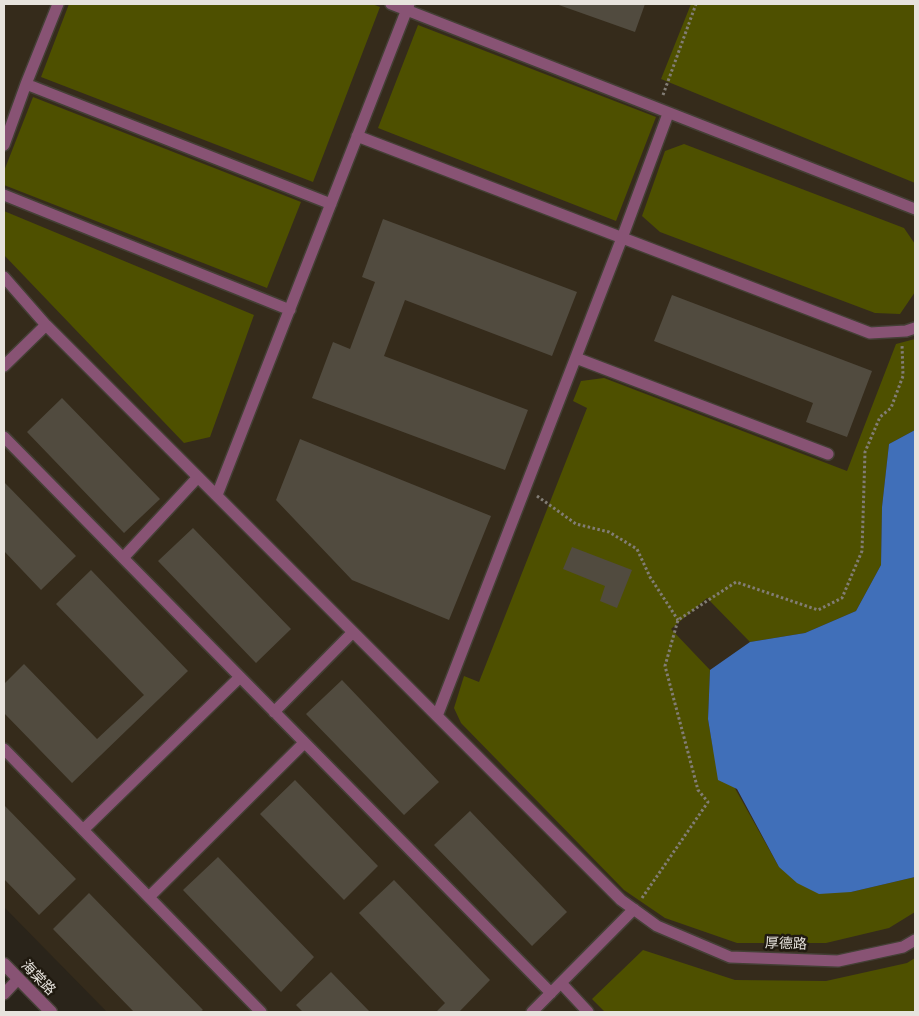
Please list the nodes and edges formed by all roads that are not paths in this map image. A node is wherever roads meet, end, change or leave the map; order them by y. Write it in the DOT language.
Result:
graph roads {
  1 [pos="58,4"];
  2 [pos="391,4"];
  3 [pos="408,7"];
  4 [pos="26,84"];
  5 [pos="663,112"];
  6 [pos="357,136"];
  7 [pos="4,145"];
  8 [pos="4,195"];
  9 [pos="330,204"];
  10 [pos="915,209"];
  11 [pos="622,238"];
  12 [pos="4,277"];
  13 [pos="290,310"];
  14 [pos="46,325"];
  15 [pos="915,328"];
  16 [pos="576,358"];
  17 [pos="4,366"];
  18 [pos="4,437"];
  19 [pos="828,454"];
  20 [pos="198,477"];
  21 [pos="217,495"];
  22 [pos="123,558"];
  23 [pos="353,632"];
  24 [pos="240,678"];
  25 [pos="274,712"];
  26 [pos="437,716"];
  27 [pos="304,743"];
  28 [pos="4,749"];
  29 [pos="83,830"];
  30 [pos="149,897"];
  31 [pos="634,909"];
  32 [pos="915,940"];
  33 [pos="4,964"];
  34 [pos="18,979"];
  35 [pos="561,983"];
  36 [pos="551,993"];
  37 [pos="4,994"];
  38 [pos="51,1012"];
  39 [pos="262,1012"];
  40 [pos="532,1012"];
  41 [pos="588,1012"];
  1 -- 4 [label="lane"];
  2 -- 3 [label="lane"];
  3 -- 5 [label="lane"];
  3 -- 6 [label="lane"];
  4 -- 7 [label="lane"];
  4 -- 9 [label="lane"];
  5 -- 10 [label="lane"];
  5 -- 11 [label="lane"];
  6 -- 9 [label="lane"];
  6 -- 11 [label="lane"];
  8 -- 13 [label="lane"];
  9 -- 13 [label="lane"];
  11 -- 15 [label="lane"];
  11 -- 16 [label="lane"];
  12 -- 14 [label="lane, 厚德路"];
  13 -- 21 [label="lane"];
  14 -- 17 [label="lane"];
  14 -- 20 [label="lane, 厚德路"];
  16 -- 19 [label="lane"];
  16 -- 26 [label="lane"];
  18 -- 22 [label="lane"];
  20 -- 21 [label="lane, 厚德路"];
  20 -- 22 [label="lane"];
  21 -- 23 [label="lane, 厚德路"];
  22 -- 24 [label="lane"];
  23 -- 25 [label="lane"];
  23 -- 26 [label="lane, 厚德路"];
  24 -- 25 [label="lane"];
  24 -- 29 [label="lane"];
  25 -- 27 [label="lane"];
  26 -- 31 [label="lane, 厚德路"];
  27 -- 30 [label="lane"];
  27 -- 36 [label="lane"];
  28 -- 29 [label="lane"];
  29 -- 30 [label="lane"];
  30 -- 39 [label="lane"];
  31 -- 32 [label="lane, 厚德路"];
  31 -- 35 [label="lane"];
  33 -- 34 [label="street, 海棠路"];
  34 -- 37 [label="lane"];
  34 -- 38 [label="street, 海棠路"];
  35 -- 36 [label="lane"];
  35 -- 41 [label="lane"];
  36 -- 40 [label="lane"];
}
